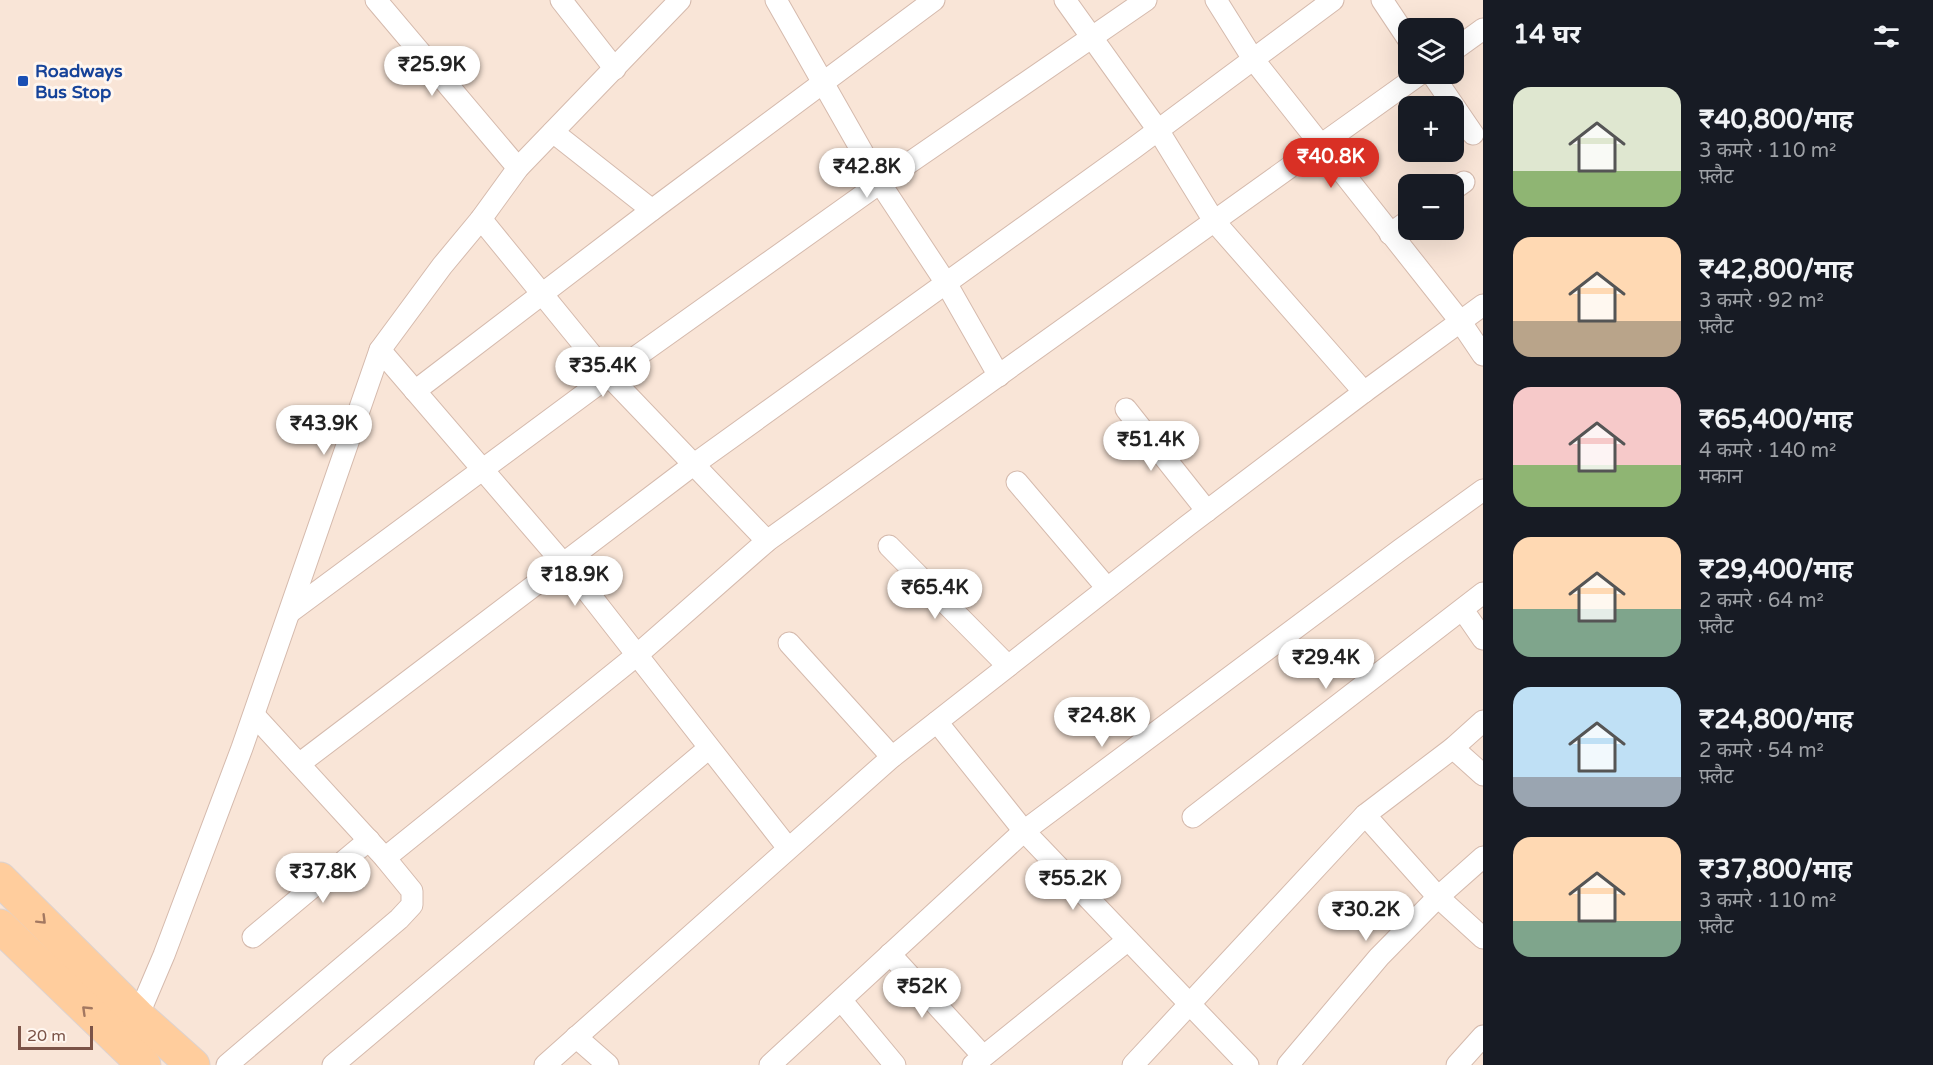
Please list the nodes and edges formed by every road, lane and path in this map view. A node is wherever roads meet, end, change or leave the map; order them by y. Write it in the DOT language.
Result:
graph roads {
  1 [pos="376,0"];
  2 [pos="561,0"];
  3 [pos="680,0"];
  4 [pos="776,0"];
  5 [pos="934,0"];
  6 [pos="1065,0"];
  7 [pos="1146,0"];
  8 [pos="1216,0"];
  9 [pos="1333,0"];
  10 [pos="1382,0"];
  11 [pos="1398,24"];
  12 [pos="1482,31"];
  13 [pos="1092,38"];
  14 [pos="1464,43"];
  15 [pos="1253,59"];
  16 [pos="615,69"];
  17 [pos="823,83"];
  18 [pos="1406,84"];
  19 [pos="1439,84"];
  20 [pos="1158,129"];
  21 [pos="553,132"];
  22 [pos="1473,134"];
  23 [pos="1322,144"];
  24 [pos="518,168"];
  25 [pos="880,183"];
  26 [pos="652,210"];
  27 [pos="481,219"];
  28 [pos="1214,221"];
  29 [pos="1398,228"];
  30 [pos="1390,234"];
  31 [pos="946,283"];
  32 [pos="542,295"];
  33 [pos="1483,305"];
  34 [pos="1460,321"];
  35 [pos="380,350"];
  36 [pos="1483,355"];
  37 [pos="609,376"];
  38 [pos="999,376"];
  39 [pos="415,391"];
  40 [pos="1364,392"];
  41 [pos="1126,409"];
  42 [pos="693,465"];
  43 [pos="483,470"];
  44 [pos="1017,482"];
  45 [pos="1483,490"];
  46 [pos="1207,511"];
  47 [pos="767,542"];
  48 [pos="889,546"];
  49 [pos="564,564"];
  50 [pos="1107,588"];
  51 [pos="1483,593"];
  52 [pos="1463,610"];
  53 [pos="290,612"];
  54 [pos="1483,639"];
  55 [pos="789,643"];
  56 [pos="637,655"];
  57 [pos="1008,666"];
  58 [pos="254,715"];
  59 [pos="1483,721"];
  60 [pos="937,722"];
  61 [pos="709,748"];
  62 [pos="1453,748"];
  63 [pos="892,757"];
  64 [pos="299,764"];
  65 [pos="1483,775"];
  66 [pos="1365,816"];
  67 [pos="1193,817"];
  68 [pos="1024,831"];
  69 [pos="369,840"];
  70 [pos="788,848"];
  71 [pos="1483,857"];
  72 [pos="385,858"];
  73 [pos="0,879"];
  74 [pos="1438,897"];
  75 [pos="0,926"];
  76 [pos="253,937"];
  77 [pos="1483,938"];
  78 [pos="1128,940"];
  79 [pos="890,954"];
  80 [pos="841,1000"];
  81 [pos="1190,1005"];
  82 [pos="138,1016"];
  83 [pos="1483,1036"];
  84 [pos="576,1037"];
  85 [pos="978,1061"];
  86 [pos="144,1065"];
  87 [pos="193,1065"];
  88 [pos="227,1065"];
  89 [pos="333,1065"];
  90 [pos="545,1065"];
  91 [pos="608,1065"];
  92 [pos="770,1065"];
  93 [pos="895,1065"];
  94 [pos="1133,1065"];
  95 [pos="1248,1065"];
  96 [pos="1288,1065"];
  97 [pos="1457,1065"];
  1 -- 24 [label="street"];
  2 -- 16 [label="street"];
  3 -- 16 [label="street"];
  4 -- 17 [label="street"];
  5 -- 17 [label="street"];
  6 -- 13 [label="street"];
  7 -- 13 [label="street"];
  8 -- 15 [label="street"];
  9 -- 15 [label="street"];
  10 -- 11 [label="street"];
  12 -- 14 [label="street"];
  13 -- 20 [label="street"];
  13 -- 25 [label="street"];
  15 -- 20 [label="street"];
  15 -- 23 [label="street"];
  16 -- 21 [label="street"];
  17 -- 25 [label="street"];
  17 -- 26 [label="street"];
  18 -- 23 [label="street"];
  19 -- 22 [label="street"];
  20 -- 28 [label="street"];
  20 -- 31 [label="street"];
  21 -- 24 [label="street"];
  21 -- 26 [label="street"];
  23 -- 28 [label="street"];
  23 -- 30 [label="street"];
  24 -- 27 [label="street"];
  25 -- 31 [label="street"];
  25 -- 37 [label="street"];
  26 -- 32 [label="street"];
  27 -- 32 [label="street"];
  27 -- 35 [label="street"];
  28 -- 38 [label="street"];
  28 -- 40 [label="street"];
  29 -- 30 [label="street"];
  30 -- 34 [label="street"];
  31 -- 38 [label="street"];
  31 -- 42 [label="street"];
  32 -- 37 [label="street"];
  32 -- 39 [label="street"];
  33 -- 34 [label="street"];
  34 -- 36 [label="street"];
  34 -- 40 [label="street"];
  35 -- 39 [label="street"];
  35 -- 53 [label="street"];
  37 -- 42 [label="street"];
  37 -- 43 [label="street"];
  38 -- 47 [label="street"];
  39 -- 43 [label="street"];
  40 -- 46 [label="street"];
  41 -- 46 [label="street"];
  42 -- 47 [label="street"];
  42 -- 49 [label="street"];
  43 -- 49 [label="street"];
  43 -- 53 [label="street"];
  44 -- 50 [label="street"];
  45 -- 68 [label="street"];
  46 -- 50 [label="street"];
  47 -- 56 [label="street"];
  48 -- 57 [label="street"];
  49 -- 56 [label="street"];
  49 -- 64 [label="street"];
  50 -- 57 [label="street"];
  51 -- 52 [label="street"];
  52 -- 54 [label="street"];
  52 -- 67 [label="street"];
  53 -- 58 [label="street"];
  55 -- 63 [label="street"];
  56 -- 61 [label="street"];
  56 -- 72 [label="street"];
  57 -- 60 [label="street"];
  58 -- 64 [label="street"];
  58 -- 82 [label="street"];
  59 -- 62 [label="street"];
  60 -- 63 [label="street"];
  60 -- 68 [label="street"];
  61 -- 70 [label="street"];
  61 -- 89 [label="street"];
  62 -- 65 [label="street"];
  62 -- 66 [label="street"];
  63 -- 70 [label="street"];
  64 -- 69 [label="street"];
  66 -- 74 [label="street"];
  66 -- 81 [label="street"];
  68 -- 78 [label="street"];
  68 -- 79 [label="street"];
  69 -- 72 [label="street"];
  69 -- 76 [label="street"];
  70 -- 84 [label="street"];
  71 -- 74 [label="street"];
  72 -- 88 [label="street"];
  73 -- 82 [label="main road, one-way"];
  74 -- 77 [label="street"];
  74 -- 96 [label="street"];
  86 -- 75 [label="main road, one-way"];
  78 -- 81 [label="street"];
  78 -- 85 [label="street"];
  79 -- 80 [label="street"];
  79 -- 85 [label="street"];
  80 -- 92 [label="street"];
  80 -- 93 [label="street"];
  81 -- 94 [label="street"];
  81 -- 95 [label="street"];
  82 -- 87 [label="main road"];
  83 -- 97 [label="street"];
  84 -- 90 [label="street"];
  84 -- 91 [label="street"];
}
